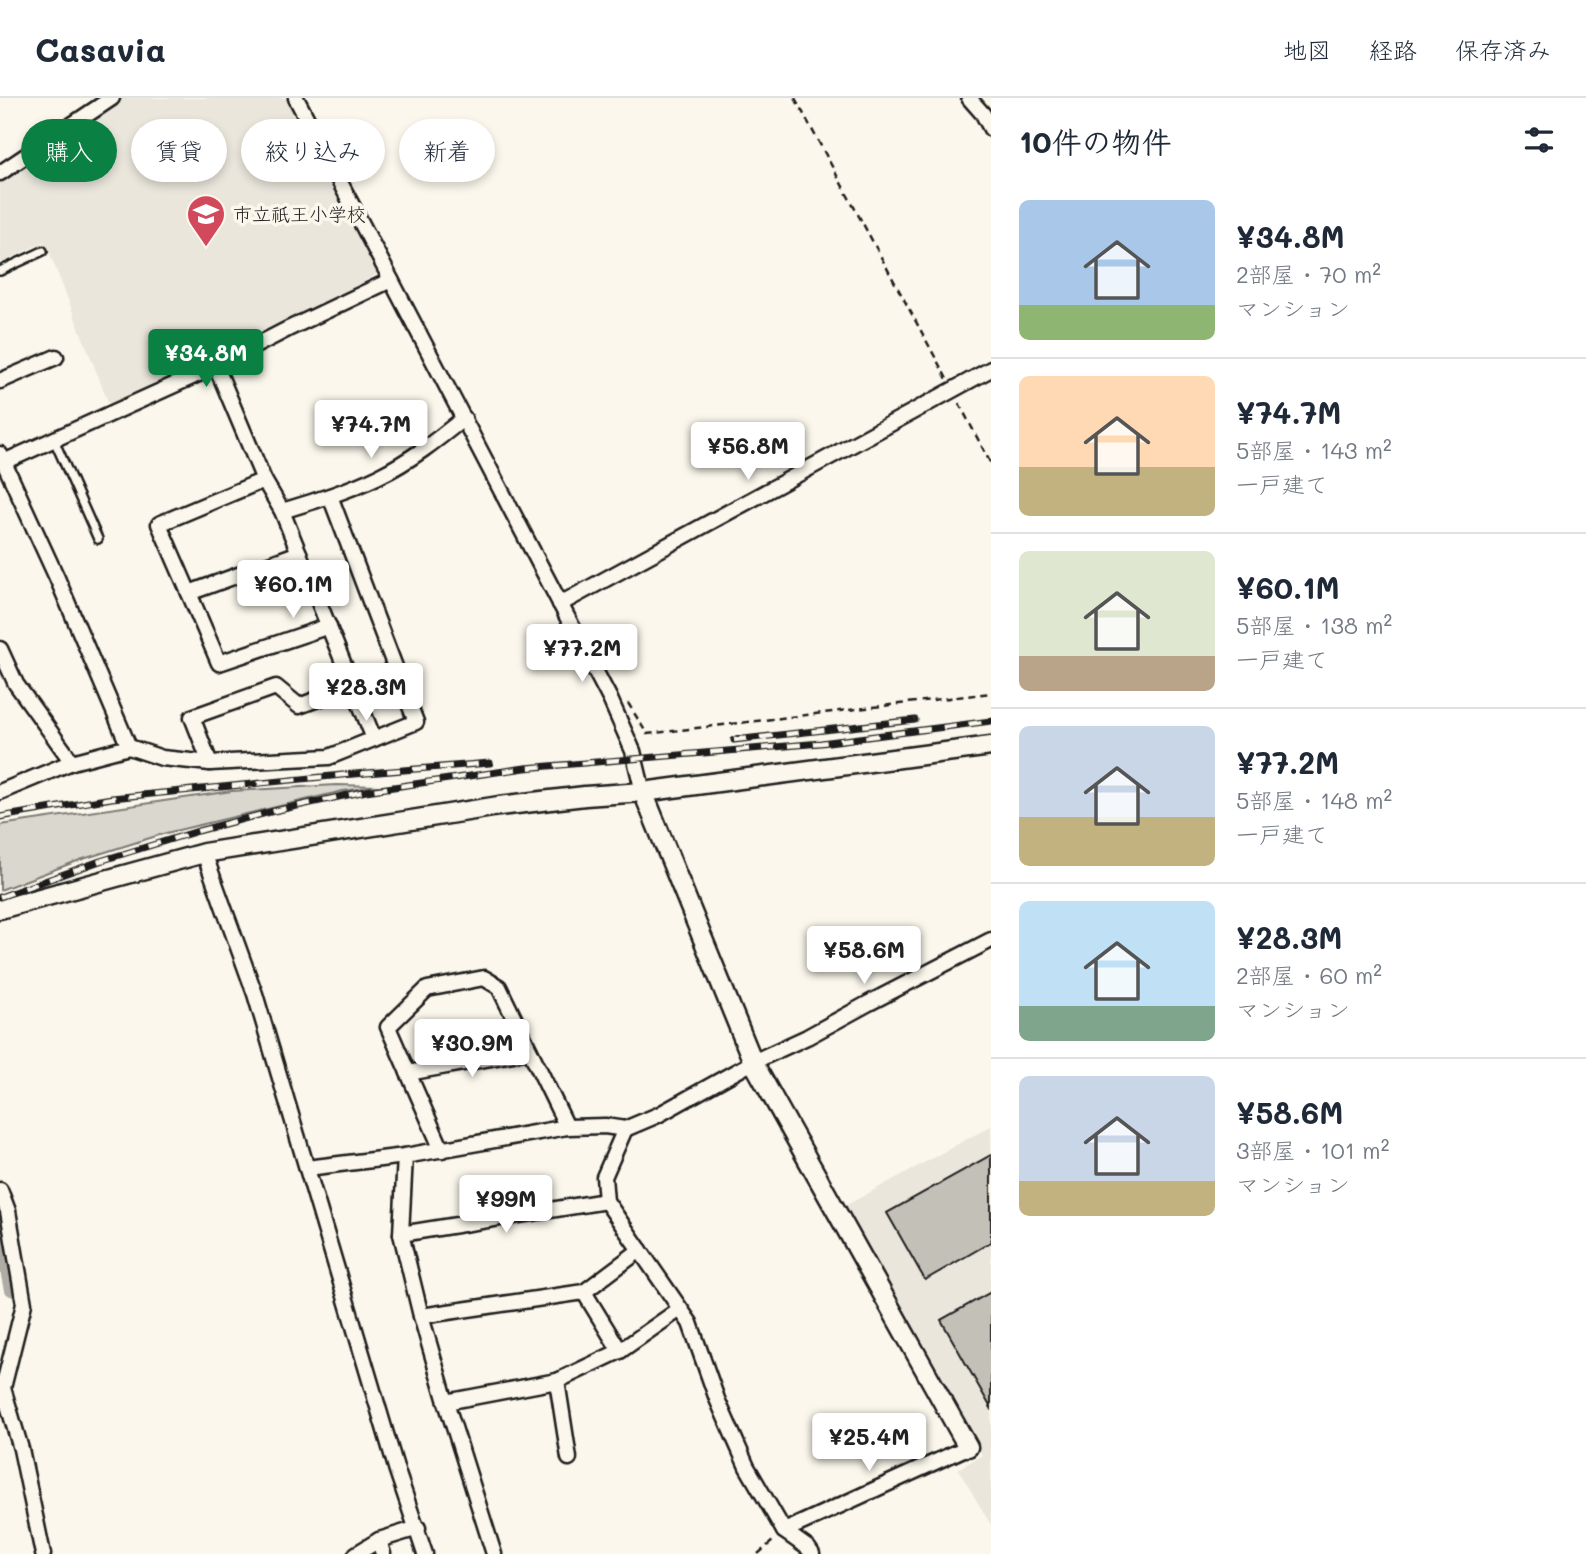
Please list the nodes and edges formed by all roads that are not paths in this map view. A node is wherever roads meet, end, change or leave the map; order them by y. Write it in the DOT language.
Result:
graph roads {
  1 [pos="112,98"];
  2 [pos="296,98"];
  3 [pos="969,98"];
  4 [pos="991,129"];
  5 [pos="0,173"];
  6 [pos="43,251"];
  7 [pos="0,271"];
  8 [pos="391,280"];
  9 [pos="56,357"];
  10 [pos="216,366"];
  11 [pos="991,369"];
  12 [pos="0,381"];
  13 [pos="464,418"];
  14 [pos="54,440"];
  15 [pos="2,458"];
  16 [pos="264,480"];
  17 [pos="330,496"];
  18 [pos="282,511"];
  19 [pos="98,539"];
  20 [pos="299,553"];
  21 [pos="189,593"];
  22 [pos="560,604"];
  23 [pos="329,626"];
  24 [pos="0,649"];
  25 [pos="352,686"];
  26 [pos="374,739"];
  27 [pos="991,746"];
  28 [pos="129,747"];
  29 [pos="72,762"];
  30 [pos="210,764"];
  31 [pos="0,792"];
  32 [pos="643,792"];
  33 [pos="204,853"];
  34 [pos="0,909"];
  35 [pos="991,940"];
  36 [pos="530,1051"];
  37 [pos="753,1062"];
  38 [pos="408,1073"];
  39 [pos="567,1127"];
  40 [pos="625,1129"];
  41 [pos="442,1150"];
  42 [pos="405,1156"];
  43 [pos="307,1168"];
  44 [pos="0,1190"];
  45 [pos="606,1201"];
  46 [pos="401,1234"];
  47 [pos="640,1250"];
  48 [pos="584,1292"];
  49 [pos="680,1308"];
  50 [pos="421,1316"];
  51 [pos="620,1351"];
  52 [pos="557,1381"];
  53 [pos="446,1402"];
  54 [pos="968,1447"];
  55 [pos="569,1458"];
  56 [pos="418,1528"];
  57 [pos="784,1531"];
  58 [pos="381,1547"];
  59 [pos="43,1554"];
  60 [pos="356,1554"];
  61 [pos="425,1554"];
  62 [pos="494,1554"];
  63 [pos="812,1554"];
  1 -- 5 [label="street"];
  2 -- 8 [label="street"];
  3 -- 4 [label="street"];
  6 -- 7 [label="lane"];
  8 -- 10 [label="street"];
  8 -- 13 [label="street"];
  9 -- 12 [label="street"];
  10 -- 14 [label="street"];
  10 -- 16 [label="street"];
  11 -- 22 [label="street"];
  13 -- 17 [label="street"];
  13 -- 22 [label="street"];
  14 -- 15 [label="street"];
  14 -- 19 [label="lane"];
  15 -- 28 [label="street"];
  16 -- 18 [label="street"];
  16 -- 21 [label="street"];
  17 -- 18 [label="street"];
  17 -- 26 [label="street"];
  18 -- 20 [label="street"];
  20 -- 21 [label="street"];
  20 -- 23 [label="street"];
  21 -- 23 [label="street"];
  22 -- 32 [label="street"];
  23 -- 25 [label="street"];
  24 -- 29 [label="street"];
  25 -- 26 [label="street"];
  25 -- 30 [label="street"];
  26 -- 30 [label="street"];
  27 -- 32 [label="street"];
  28 -- 29 [label="street"];
  28 -- 30 [label="street"];
  29 -- 31 [label="street"];
  32 -- 33 [label="street"];
  32 -- 37 [label="street"];
  33 -- 34 [label="street"];
  33 -- 43 [label="street"];
  35 -- 37 [label="street"];
  36 -- 38 [label="street"];
  36 -- 38 [label="street"];
  36 -- 39 [label="street"];
  37 -- 40 [label="street"];
  37 -- 54 [label="street"];
  38 -- 41 [label="street"];
  39 -- 40 [label="street"];
  39 -- 41 [label="street"];
  40 -- 45 [label="street"];
  41 -- 42 [label="street"];
  42 -- 43 [label="street"];
  42 -- 46 [label="street"];
  43 -- 56 [label="street"];
  44 -- 59 [label="street"];
  45 -- 46 [label="street"];
  45 -- 47 [label="street"];
  46 -- 50 [label="street"];
  47 -- 48 [label="street"];
  47 -- 49 [label="street"];
  48 -- 50 [label="street"];
  48 -- 51 [label="street"];
  49 -- 51 [label="street"];
  49 -- 57 [label="street"];
  50 -- 53 [label="street"];
  51 -- 52 [label="street"];
  52 -- 53 [label="street"];
  52 -- 55 [label="street"];
  53 -- 62 [label="street"];
  54 -- 57 [label="street"];
  56 -- 58 [label="street"];
  56 -- 61 [label="street"];
  57 -- 63 [label="street"];
  58 -- 60 [label="street"];
}
